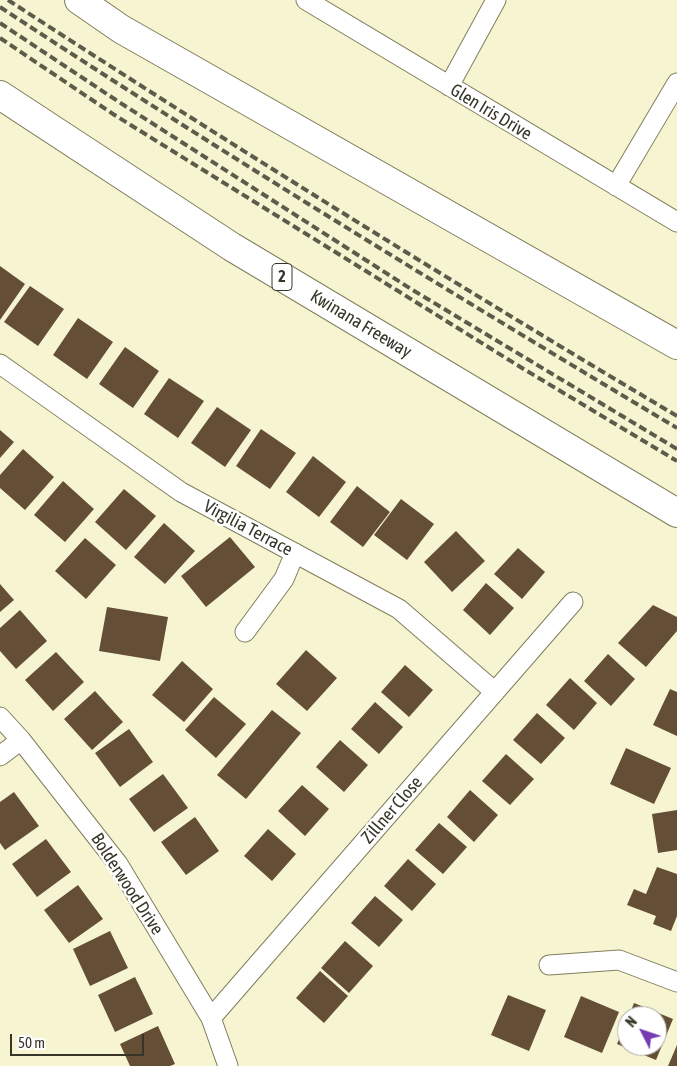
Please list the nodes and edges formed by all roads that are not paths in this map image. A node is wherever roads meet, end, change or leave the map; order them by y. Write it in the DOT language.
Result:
graph roads {
  1 [pos="79,0"];
  2 [pos="306,0"];
  3 [pos="496,0"];
  4 [pos="677,83"];
  5 [pos="449,86"];
  6 [pos="0,94"];
  7 [pos="616,186"];
  8 [pos="677,222"];
  9 [pos="677,343"];
  10 [pos="0,364"];
  11 [pos="677,513"];
  12 [pos="295,553"];
  13 [pos="573,602"];
  14 [pos="245,632"];
  15 [pos="495,692"];
  16 [pos="0,717"];
  17 [pos="21,740"];
  18 [pos="0,756"];
  19 [pos="549,965"];
  20 [pos="677,982"];
  21 [pos="211,1018"];
  22 [pos="228,1066"];
  1 -- 9 [label="highway"];
  2 -- 5 [label="street, Glen Iris Drive"];
  3 -- 5 [label="street"];
  4 -- 7 [label="street"];
  5 -- 7 [label="street, Glen Iris Drive"];
  6 -- 11 [label="highway, Kwinana Freeway / 2"];
  7 -- 8 [label="street, Glen Iris Drive"];
  10 -- 12 [label="street, Virgilia Terrace"];
  12 -- 14 [label="street"];
  12 -- 15 [label="street, Virgilia Terrace"];
  13 -- 15 [label="street, Zillner Close"];
  15 -- 21 [label="street, Zillner Close"];
  16 -- 17 [label="street, Bolderwood Drive"];
  17 -- 18 [label="street"];
  17 -- 21 [label="street, Bolderwood Drive"];
  19 -- 20 [label="street"];
  21 -- 22 [label="street, Bolderwood Drive"];
}
